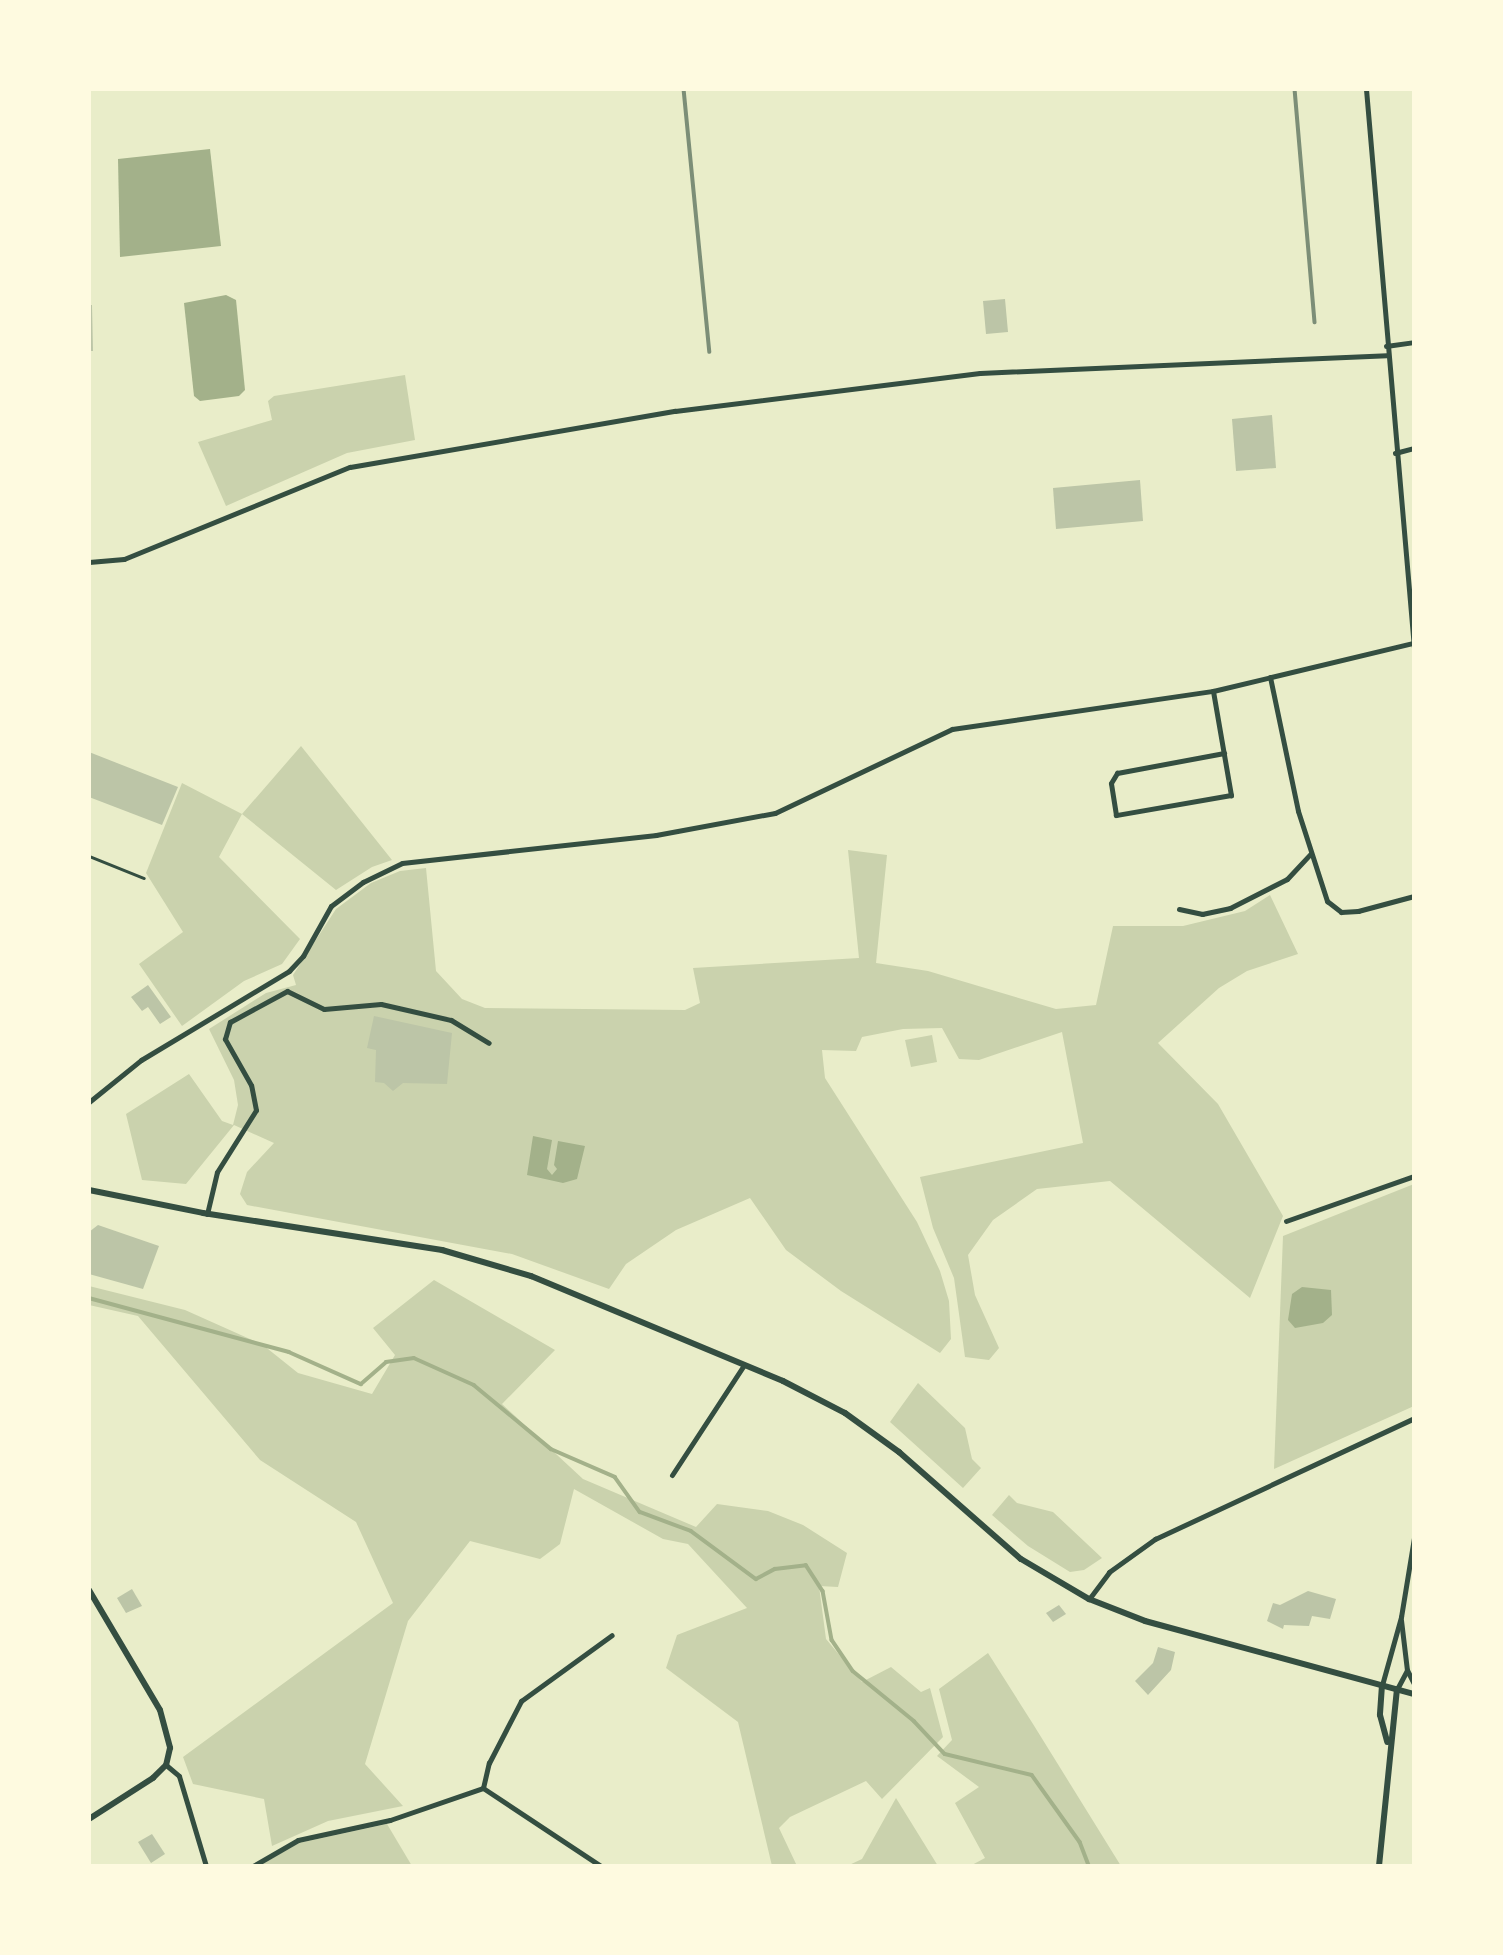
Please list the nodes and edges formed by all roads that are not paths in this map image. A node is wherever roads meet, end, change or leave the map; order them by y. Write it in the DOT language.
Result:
graph roads {
  1 [pos="1366,89"];
  2 [pos="1414,342"];
  3 [pos="1386,346"];
  4 [pos="1387,355"];
  5 [pos="1414,448"];
  6 [pos="1395,453"];
  7 [pos="89,562"];
  8 [pos="1413,645"];
  9 [pos="1270,677"];
  10 [pos="1213,691"];
  11 [pos="1224,753"];
  12 [pos="1310,854"];
  13 [pos="89,856"];
  14 [pos="144,878"];
  15 [pos="1414,897"];
  16 [pos="1179,909"];
  17 [pos="284,974"];
  18 [pos="288,991"];
  19 [pos="489,1043"];
  20 [pos="89,1102"];
  21 [pos="1414,1176"];
  22 [pos="91,1192"];
  23 [pos="207,1214"];
  24 [pos="1286,1221"];
  25 [pos="744,1365"];
  26 [pos="1414,1420"];
  27 [pos="672,1475"];
  28 [pos="1414,1538"];
  29 [pos="89,1590"];
  30 [pos="1089,1599"];
  31 [pos="1401,1616"];
  32 [pos="612,1636"];
  33 [pos="1407,1670"];
  34 [pos="1414,1684"];
  35 [pos="1382,1685"];
  36 [pos="1397,1689"];
  37 [pos="1414,1694"];
  38 [pos="1388,1744"];
  39 [pos="166,1765"];
  40 [pos="483,1788"];
  41 [pos="89,1819"];
  42 [pos="205,1866"];
  43 [pos="253,1866"];
  44 [pos="601,1866"];
  45 [pos="1379,1866"];
  1 -- 3 [label="street"];
  2 -- 3 [label="street"];
  3 -- 4 [label="street"];
  4 -- 6 [label="street"];
  4 -- 7 [label="street"];
  5 -- 6 [label="street"];
  6 -- 8 [label="street"];
  8 -- 9 [label="street"];
  9 -- 10 [label="street"];
  9 -- 12 [label="street"];
  10 -- 11 [label="street"];
  10 -- 17 [label="street"];
  11 -- 11 [label="street"];
  12 -- 15 [label="street"];
  12 -- 16 [label="street"];
  13 -- 14 [label="lane"];
  17 -- 18 [label="street"];
  17 -- 20 [label="street"];
  18 -- 19 [label="street"];
  18 -- 23 [label="street"];
  21 -- 24 [label="street"];
  22 -- 23 [label="street"];
  23 -- 25 [label="street"];
  25 -- 27 [label="street"];
  25 -- 30 [label="street"];
  26 -- 30 [label="street"];
  28 -- 31 [label="street"];
  29 -- 39 [label="street"];
  30 -- 35 [label="street"];
  31 -- 33 [label="street"];
  31 -- 35 [label="street"];
  32 -- 40 [label="street"];
  33 -- 34 [label="street"];
  33 -- 36 [label="street"];
  35 -- 36 [label="street"];
  35 -- 38 [label="street"];
  36 -- 37 [label="street"];
  36 -- 38 [label="street"];
  38 -- 45 [label="street"];
  39 -- 41 [label="street"];
  39 -- 42 [label="street"];
  40 -- 43 [label="street"];
  40 -- 44 [label="street"];
}
